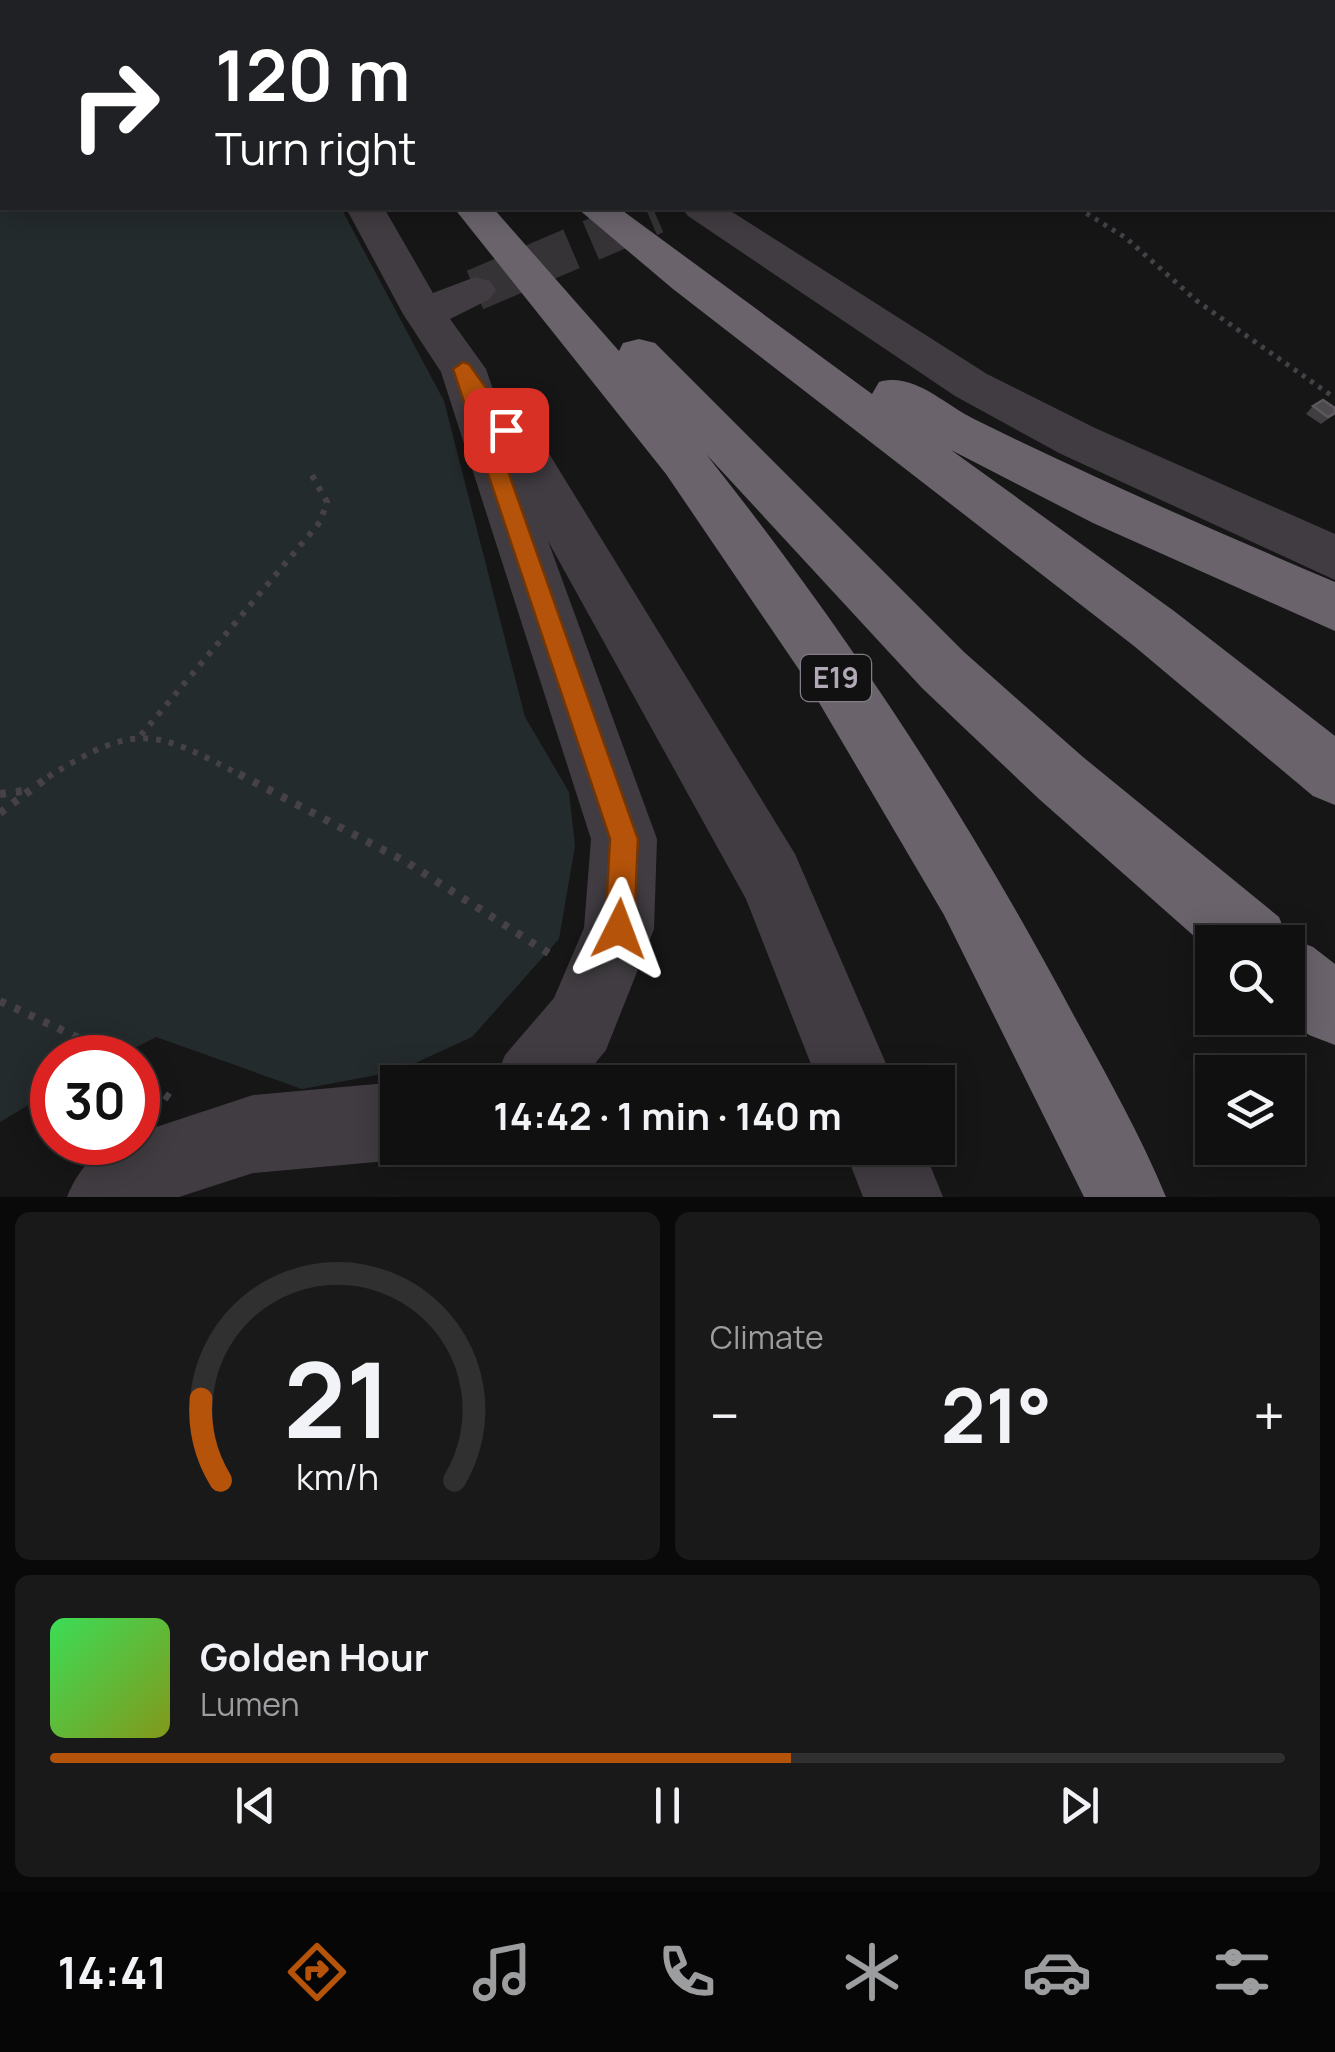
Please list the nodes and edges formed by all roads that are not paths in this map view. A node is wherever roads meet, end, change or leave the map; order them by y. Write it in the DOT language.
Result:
graph roads {
  1 [pos="366,210"];
  2 [pos="475,210"];
  3 [pos="498,210"];
  4 [pos="599,210"];
  5 [pos="616,210"];
  6 [pos="704,210"];
  7 [pos="474,290"];
  8 [pos="424,314"];
  9 [pos="463,369"];
  10 [pos="1335,558"];
  11 [pos="1335,607"];
  12 [pos="1335,775"];
  13 [pos="1234,925"];
  14 [pos="546,1065"];
  15 [pos="849,1065"];
  16 [pos="380,1123"];
  17 [pos="891,1165"];
  18 [pos="106,1197"];
  19 [pos="903,1197"];
  20 [pos="1126,1197"];
  1 -- 8 [label="street"];
  2 -- 20 [label="highway, E19"];
  3 -- 13 [label="highway, E19"];
  4 -- 12 [label="highway"];
  5 -- 11 [label="highway"];
  6 -- 10 [label="street"];
  7 -- 8 [label="street"];
  8 -- 9 [label="street"];
  9 -- 14 [label="street"];
  9 -- 15 [label="street"];
  16 -- 18 [label="street"];
  17 -- 19 [label="street"];
}
